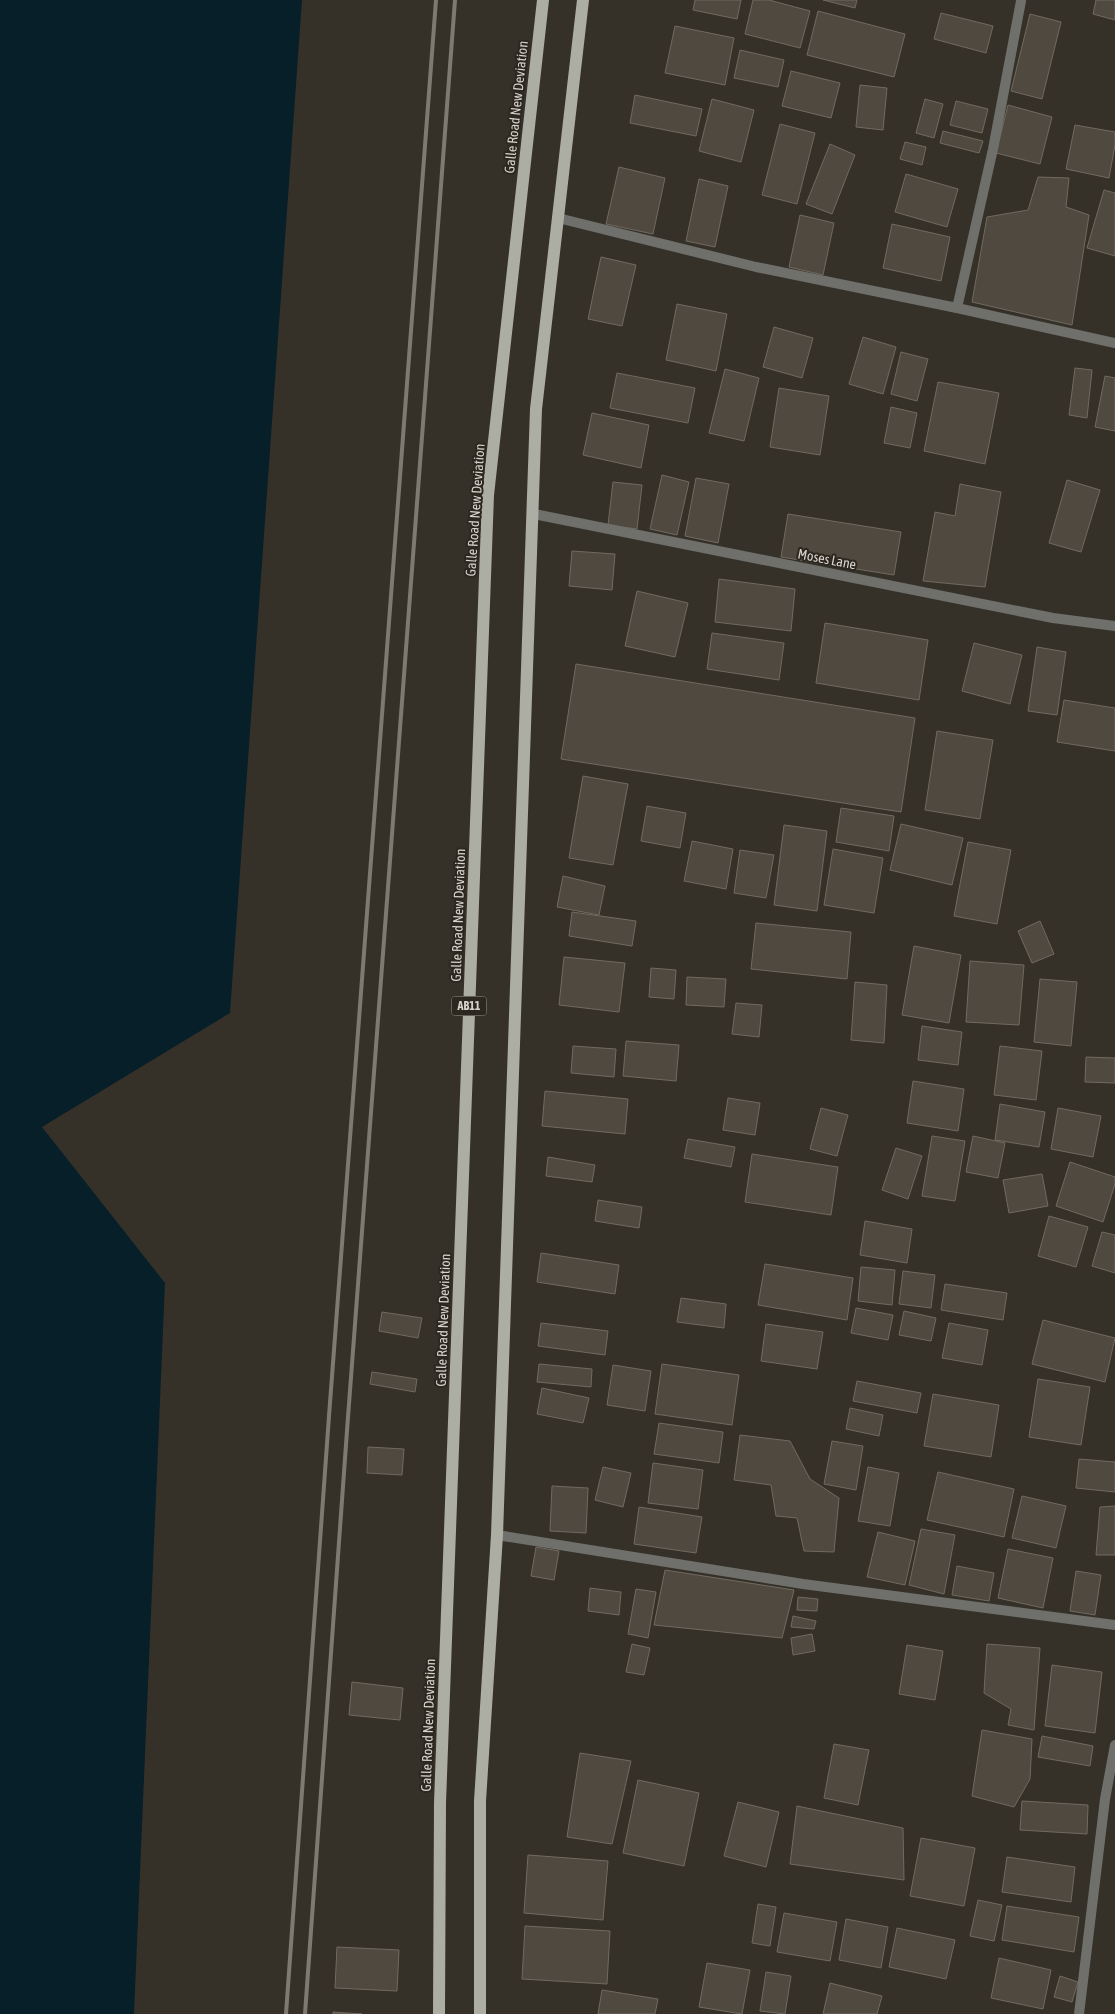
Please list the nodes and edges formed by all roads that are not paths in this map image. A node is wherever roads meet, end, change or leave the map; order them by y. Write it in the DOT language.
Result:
graph roads {
  1 [pos="543,0"];
  2 [pos="583,0"];
  3 [pos="1021,1"];
  4 [pos="558,218"];
  5 [pos="956,308"];
  6 [pos="1115,343"];
  7 [pos="534,514"];
  8 [pos="1115,626"];
  9 [pos="498,1536"];
  10 [pos="1115,1625"];
  11 [pos="1115,1745"];
  12 [pos="439,2014"];
  13 [pos="480,2014"];
  14 [pos="1079,2014"];
  1 -- 12 [label="main road, Galle Road New Deviation / AB11"];
  2 -- 4 [label="main road"];
  3 -- 5 [label="street"];
  4 -- 5 [label="street"];
  4 -- 7 [label="main road"];
  5 -- 6 [label="street"];
  7 -- 8 [label="street, Moses Lane"];
  7 -- 9 [label="main road"];
  9 -- 10 [label="street"];
  9 -- 13 [label="main road"];
  11 -- 14 [label="street"];
}
